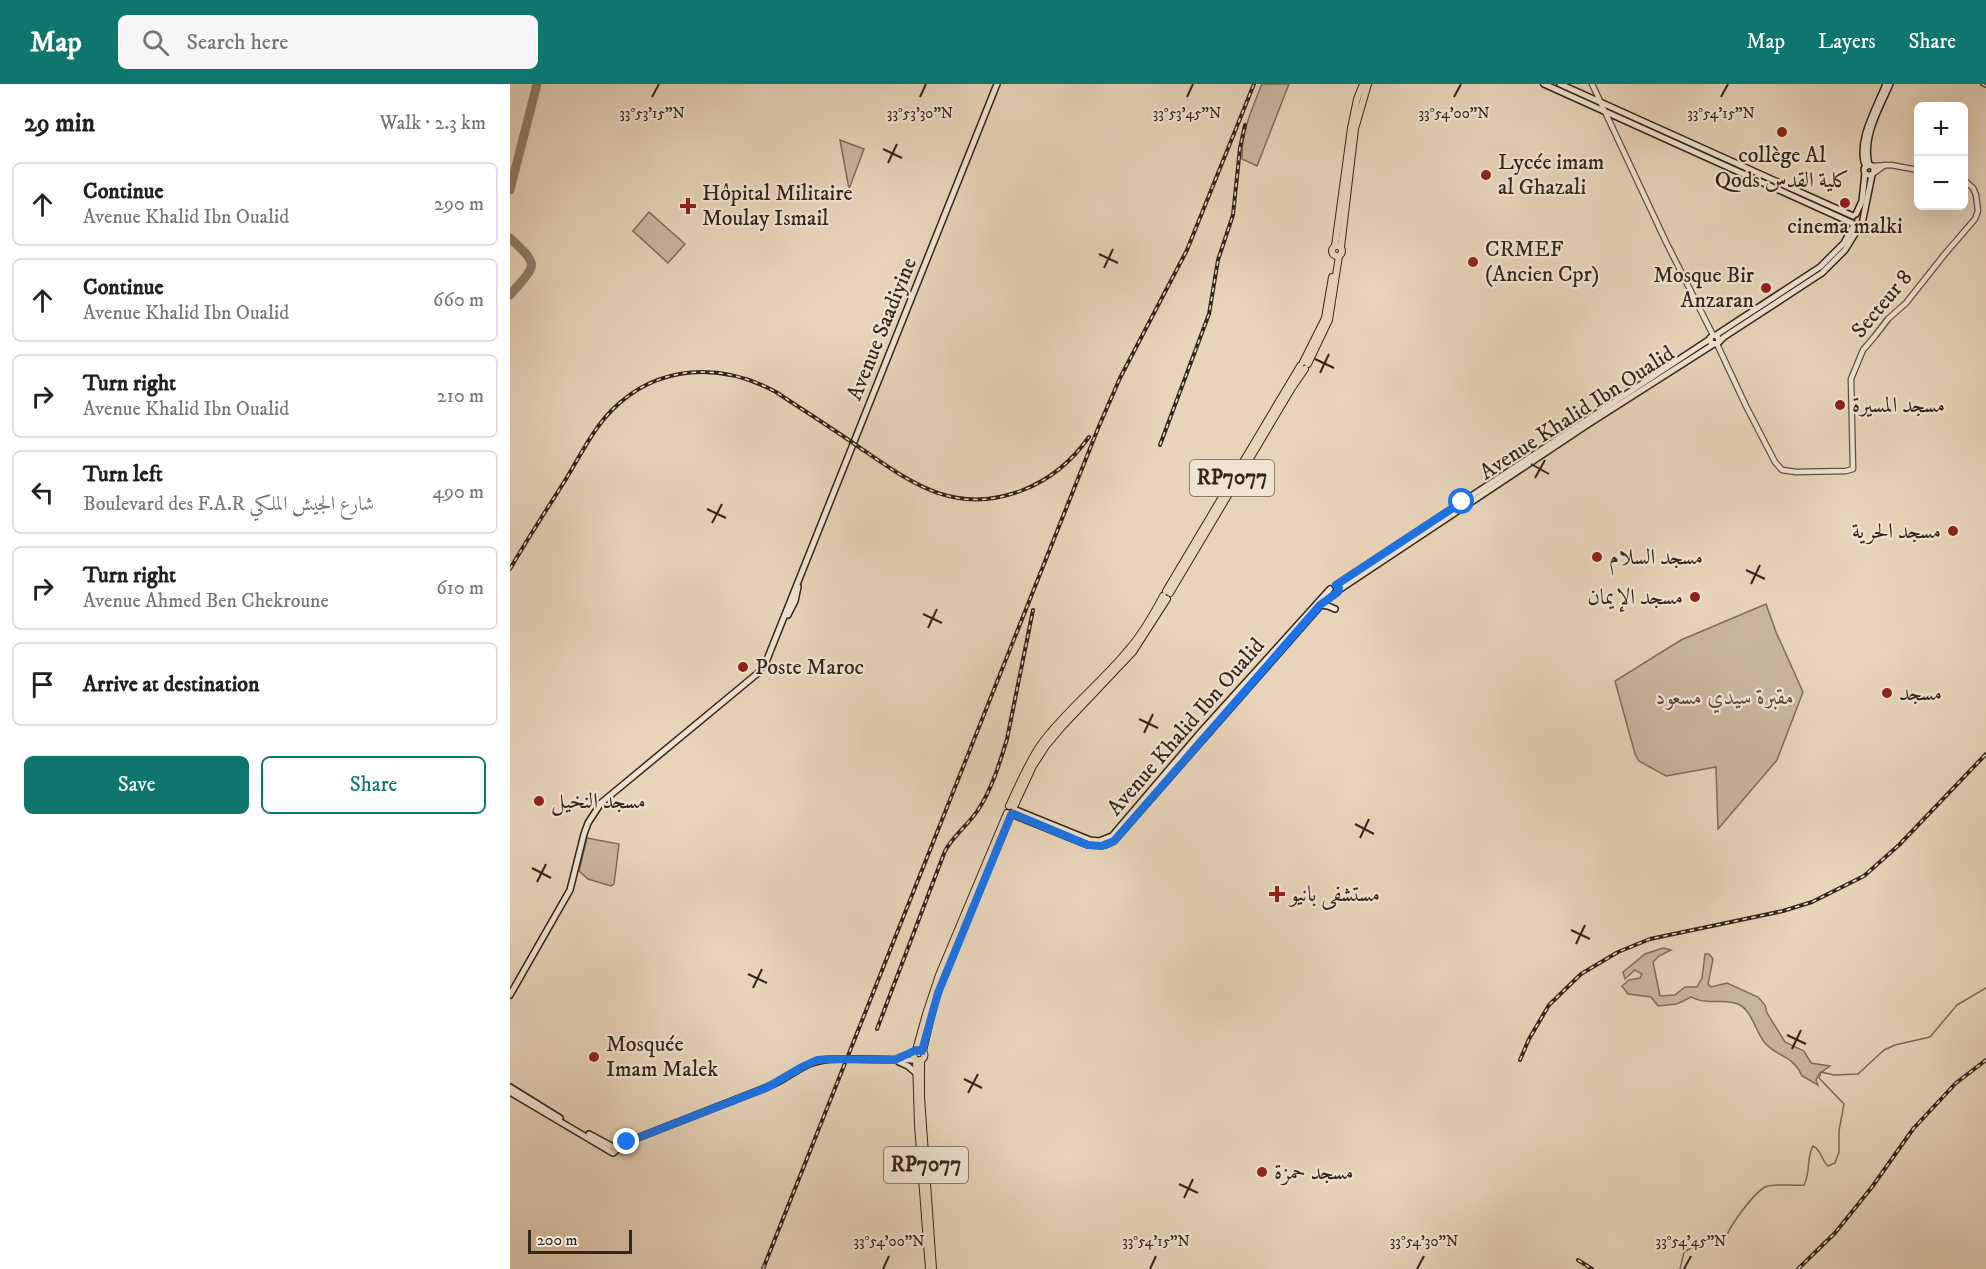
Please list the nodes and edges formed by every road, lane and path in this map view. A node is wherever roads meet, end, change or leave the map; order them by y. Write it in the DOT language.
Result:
graph roads {
  1 [pos="997,84"];
  2 [pos="1363,84"];
  3 [pos="1368,84"];
  4 [pos="1544,84"];
  5 [pos="1560,84"];
  6 [pos="1592,84"];
  7 [pos="1888,84"];
  8 [pos="1600,101"];
  9 [pos="1604,110"];
  10 [pos="1914,169"];
  11 [pos="1869,170"];
  12 [pos="1968,184"];
  13 [pos="1856,220"];
  14 [pos="1338,247"];
  15 [pos="1715,340"];
  16 [pos="1335,590"];
  17 [pos="1320,605"];
  18 [pos="1335,609"];
  19 [pos="1251,681"];
  20 [pos="1012,811"];
  21 [pos="510,995"];
  22 [pos="918,1051"];
  23 [pos="895,1060"];
  24 [pos="919,1060"];
  25 [pos="916,1073"];
  26 [pos="510,1087"];
  27 [pos="510,1092"];
  28 [pos="615,1151"];
  29 [pos="931,1269"];
  1 -- 21 [label="main road, Avenue Saadiyine"];
  2 -- 14 [label="main road, RP7077"];
  3 -- 14 [label="main road, RP7077"];
  4 -- 9 [label="main road"];
  5 -- 8 [label="main road"];
  6 -- 8 [label="street"];
  7 -- 11 [label="main road, Avenue Khalid Ibn Oualid"];
  8 -- 9 [label="street"];
  8 -- 13 [label="main road"];
  9 -- 13 [label="main road"];
  9 -- 15 [label="street"];
  10 -- 11 [label="street"];
  11 -- 13 [label="main road, Avenue Khalid Ibn Oualid"];
  11 -- 13 [label="main road, Avenue Khalid Ibn Oualid"];
  12 -- 15 [label="street, Secteur 8"];
  13 -- 15 [label="main road, Avenue Khalid Ibn Oualid"];
  14 -- 20 [label="main road, RP7077"];
  15 -- 16 [label="main road, Avenue Khalid Ibn Oualid"];
  16 -- 17 [label="main road, Avenue Khalid Ibn Oualid"];
  16 -- 19 [label="main road, Avenue Khalid Ibn Oualid"];
  17 -- 18 [label="main road"];
  17 -- 19 [label="main road, Avenue Khalid Ibn Oualid"];
  19 -- 20 [label="main road, Avenue Khalid Ibn Oualid"];
  20 -- 22 [label="main road, RP7077"];
  22 -- 23 [label="main road"];
  22 -- 24 [label="main road, RP7077"];
  22 -- 24 [label="main road, RP7077"];
  23 -- 24 [label="main road"];
  23 -- 25 [label="main road"];
  23 -- 28 [label="main road, bridge"];
  24 -- 25 [label="main road, RP7077"];
  24 -- 29 [label="main road, RP7077"];
  25 -- 29 [label="main road, RP7077"];
  26 -- 28 [label="main road"];
  27 -- 28 [label="main road"];
}
